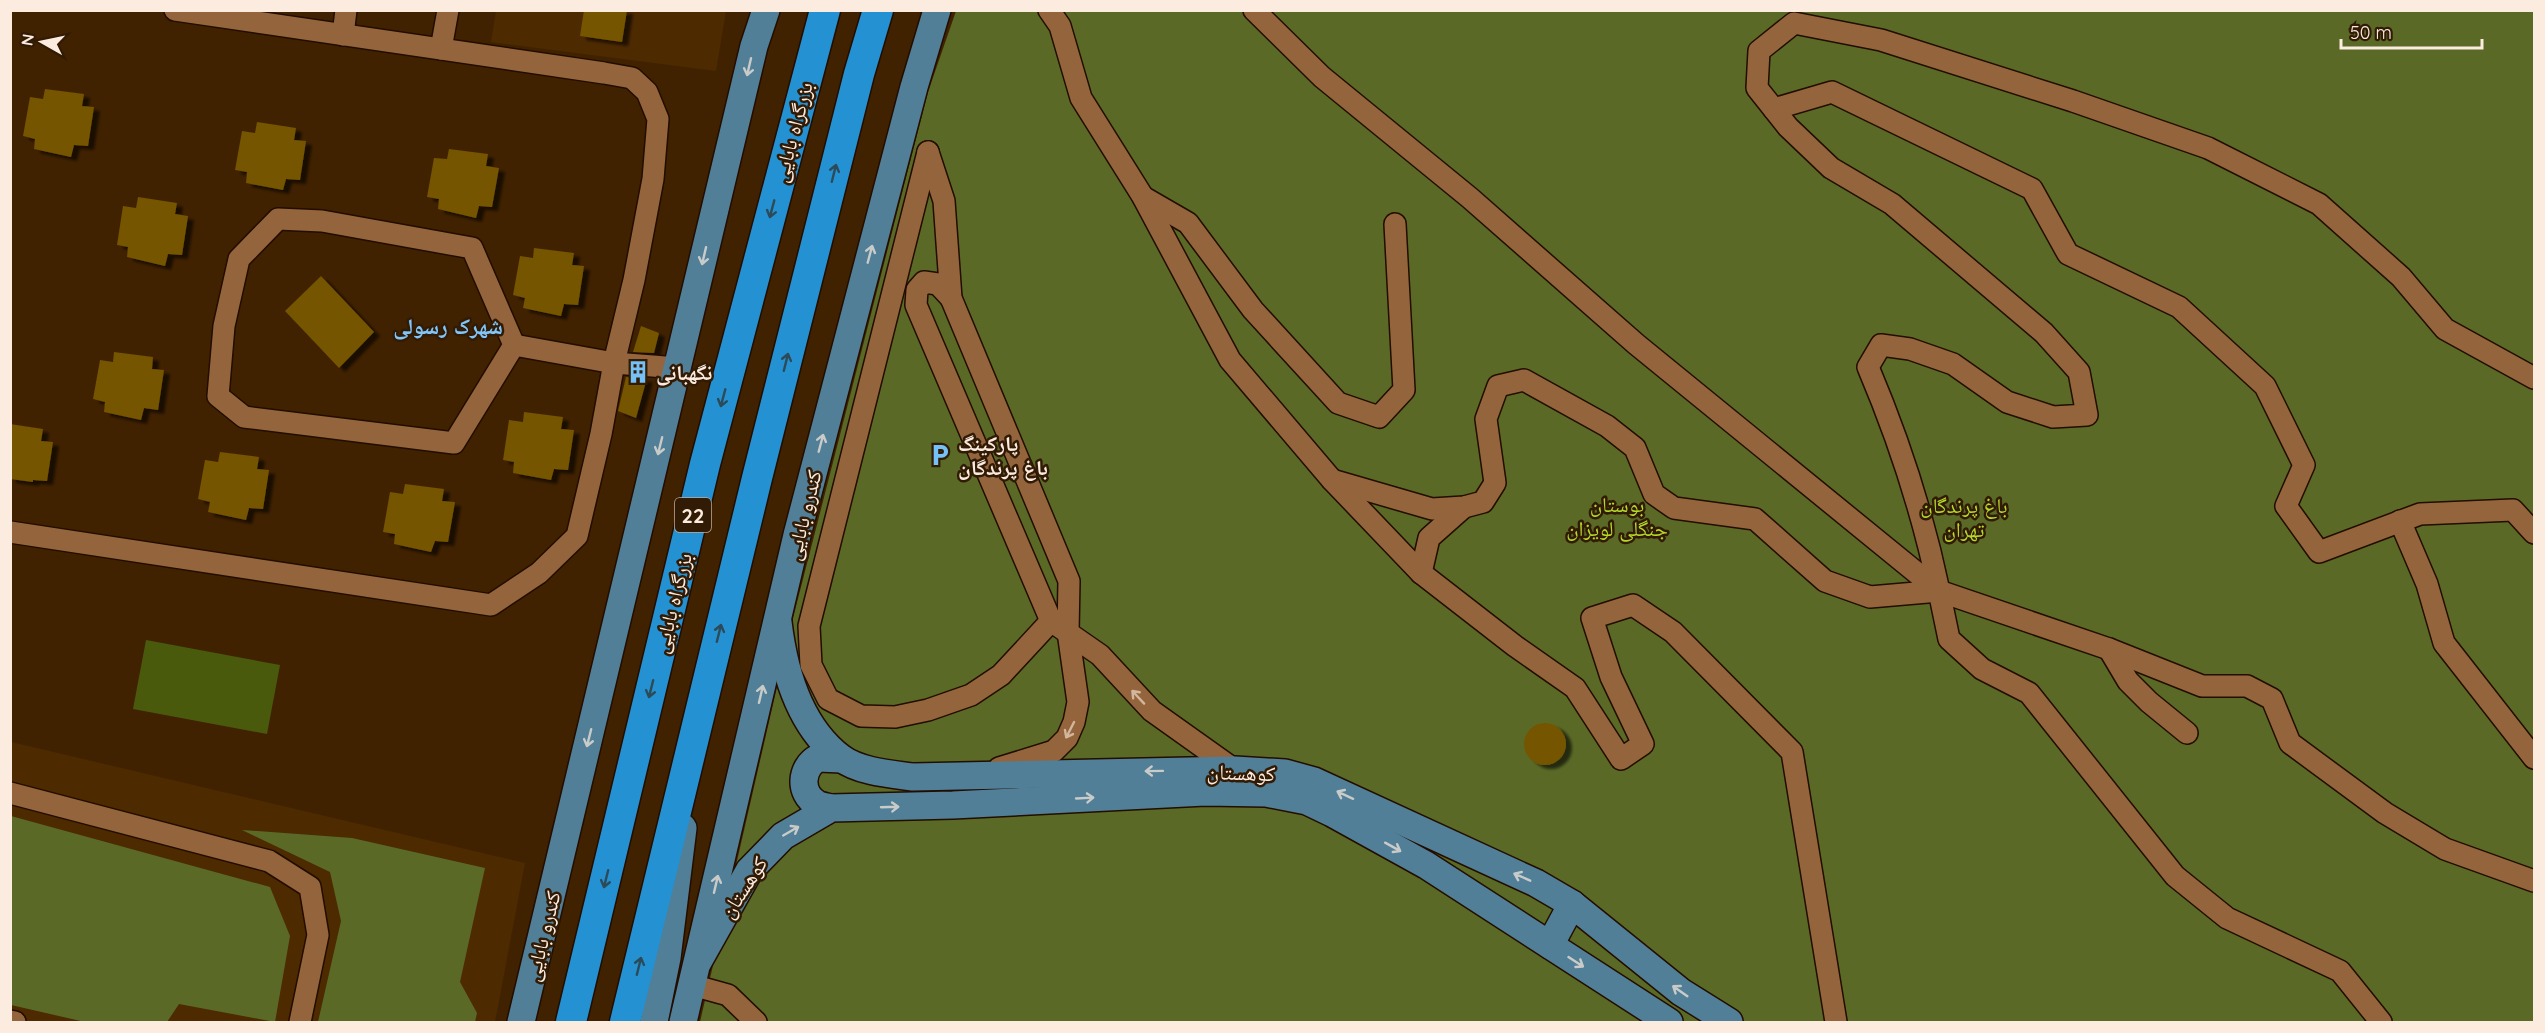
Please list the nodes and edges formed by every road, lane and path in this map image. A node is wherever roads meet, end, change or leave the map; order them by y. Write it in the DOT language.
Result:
graph roads {
  1 [pos="175,10"];
  2 [pos="346,10"];
  3 [pos="448,10"];
  4 [pos="766,10"];
  5 [pos="825,10"];
  6 [pos="878,10"];
  7 [pos="937,10"];
  8 [pos="1048,10"];
  9 [pos="1254,10"];
  10 [pos="343,35"];
  11 [pos="441,49"];
  12 [pos="1774,109"];
  13 [pos="1143,197"];
  14 [pos="1395,224"];
  15 [pos="951,298"];
  16 [pos="514,345"];
  17 [pos="614,363"];
  18 [pos="678,368"];
  19 [pos="2535,378"];
  20 [pos="1332,480"];
  21 [pos="1464,507"];
  22 [pos="2400,521"];
  23 [pos="10,532"];
  24 [pos="2535,533"];
  25 [pos="1421,573"];
  26 [pos="1939,591"];
  27 [pos="778,622"];
  28 [pos="1060,627"];
  29 [pos="2109,649"];
  30 [pos="696,728"];
  31 [pos="2187,733"];
  32 [pos="2535,758"];
  33 [pos="842,759"];
  34 [pos="1235,770"];
  35 [pos="969,776"];
  36 [pos="10,793"];
  37 [pos="831,808"];
  38 [pos="2535,881"];
  39 [pos="1572,904"];
  40 [pos="1550,945"];
  41 [pos="695,974"];
  42 [pos="10,1022"];
  43 [pos="15,1023"];
  44 [pos="300,1023"];
  45 [pos="521,1023"];
  46 [pos="571,1023"];
  47 [pos="625,1023"];
  48 [pos="654,1023"];
  49 [pos="683,1023"];
  50 [pos="756,1023"];
  51 [pos="1669,1023"];
  52 [pos="1729,1023"];
  53 [pos="1836,1023"];
  54 [pos="2381,1023"];
  1 -- 10 [label="street"];
  2 -- 10 [label="street"];
  3 -- 11 [label="street"];
  4 -- 18 [label="main road, کندرو بابایی, one-way"];
  5 -- 46 [label="highway, بزرگراه بابایی / 22, one-way"];
  30 -- 6 [label="highway, 22, one-way"];
  27 -- 7 [label="main road, کندرو بابایی, one-way"];
  8 -- 13 [label="street"];
  9 -- 26 [label="street"];
  10 -- 11 [label="street"];
  11 -- 17 [label="street"];
  12 -- 19 [label="street"];
  12 -- 22 [label="street"];
  12 -- 26 [label="street"];
  13 -- 14 [label="street"];
  13 -- 20 [label="street"];
  15 -- 28 [label="street"];
  15 -- 28 [label="street"];
  15 -- 28 [label="street"];
  16 -- 16 [label="street"];
  16 -- 17 [label="street"];
  17 -- 18 [label="street"];
  17 -- 23 [label="street"];
  18 -- 45 [label="main road, کندرو بابایی, one-way"];
  20 -- 21 [label="street"];
  20 -- 25 [label="street"];
  21 -- 25 [label="street"];
  21 -- 26 [label="street"];
  22 -- 24 [label="street"];
  22 -- 32 [label="street"];
  25 -- 53 [label="street"];
  26 -- 29 [label="street"];
  26 -- 54 [label="street"];
  27 -- 33 [label="main road, کوهستان"];
  41 -- 27 [label="main road, کندرو بابایی, one-way"];
  34 -- 28 [label="street, one-way"];
  28 -- 35 [label="street, one-way"];
  29 -- 31 [label="street"];
  29 -- 38 [label="street"];
  47 -- 30 [label="highway, 22, one-way"];
  30 -- 48 [label="main road"];
  33 -- 35 [label="main road, کوهستان"];
  33 -- 37 [label="main road"];
  34 -- 35 [label="main road, کوهستان, one-way"];
  39 -- 34 [label="main road, کوهستان, one-way"];
  36 -- 44 [label="street"];
  37 -- 40 [label="main road, کوهستان, one-way"];
  41 -- 37 [label="main road, کوهستان, one-way"];
  39 -- 40 [label="main road"];
  52 -- 39 [label="main road, کوهستان, one-way"];
  40 -- 51 [label="main road, کوهستان, one-way"];
  41 -- 49 [label="main road, کندرو بابایی"];
  41 -- 50 [label="street"];
  42 -- 43 [label="street"];
}
